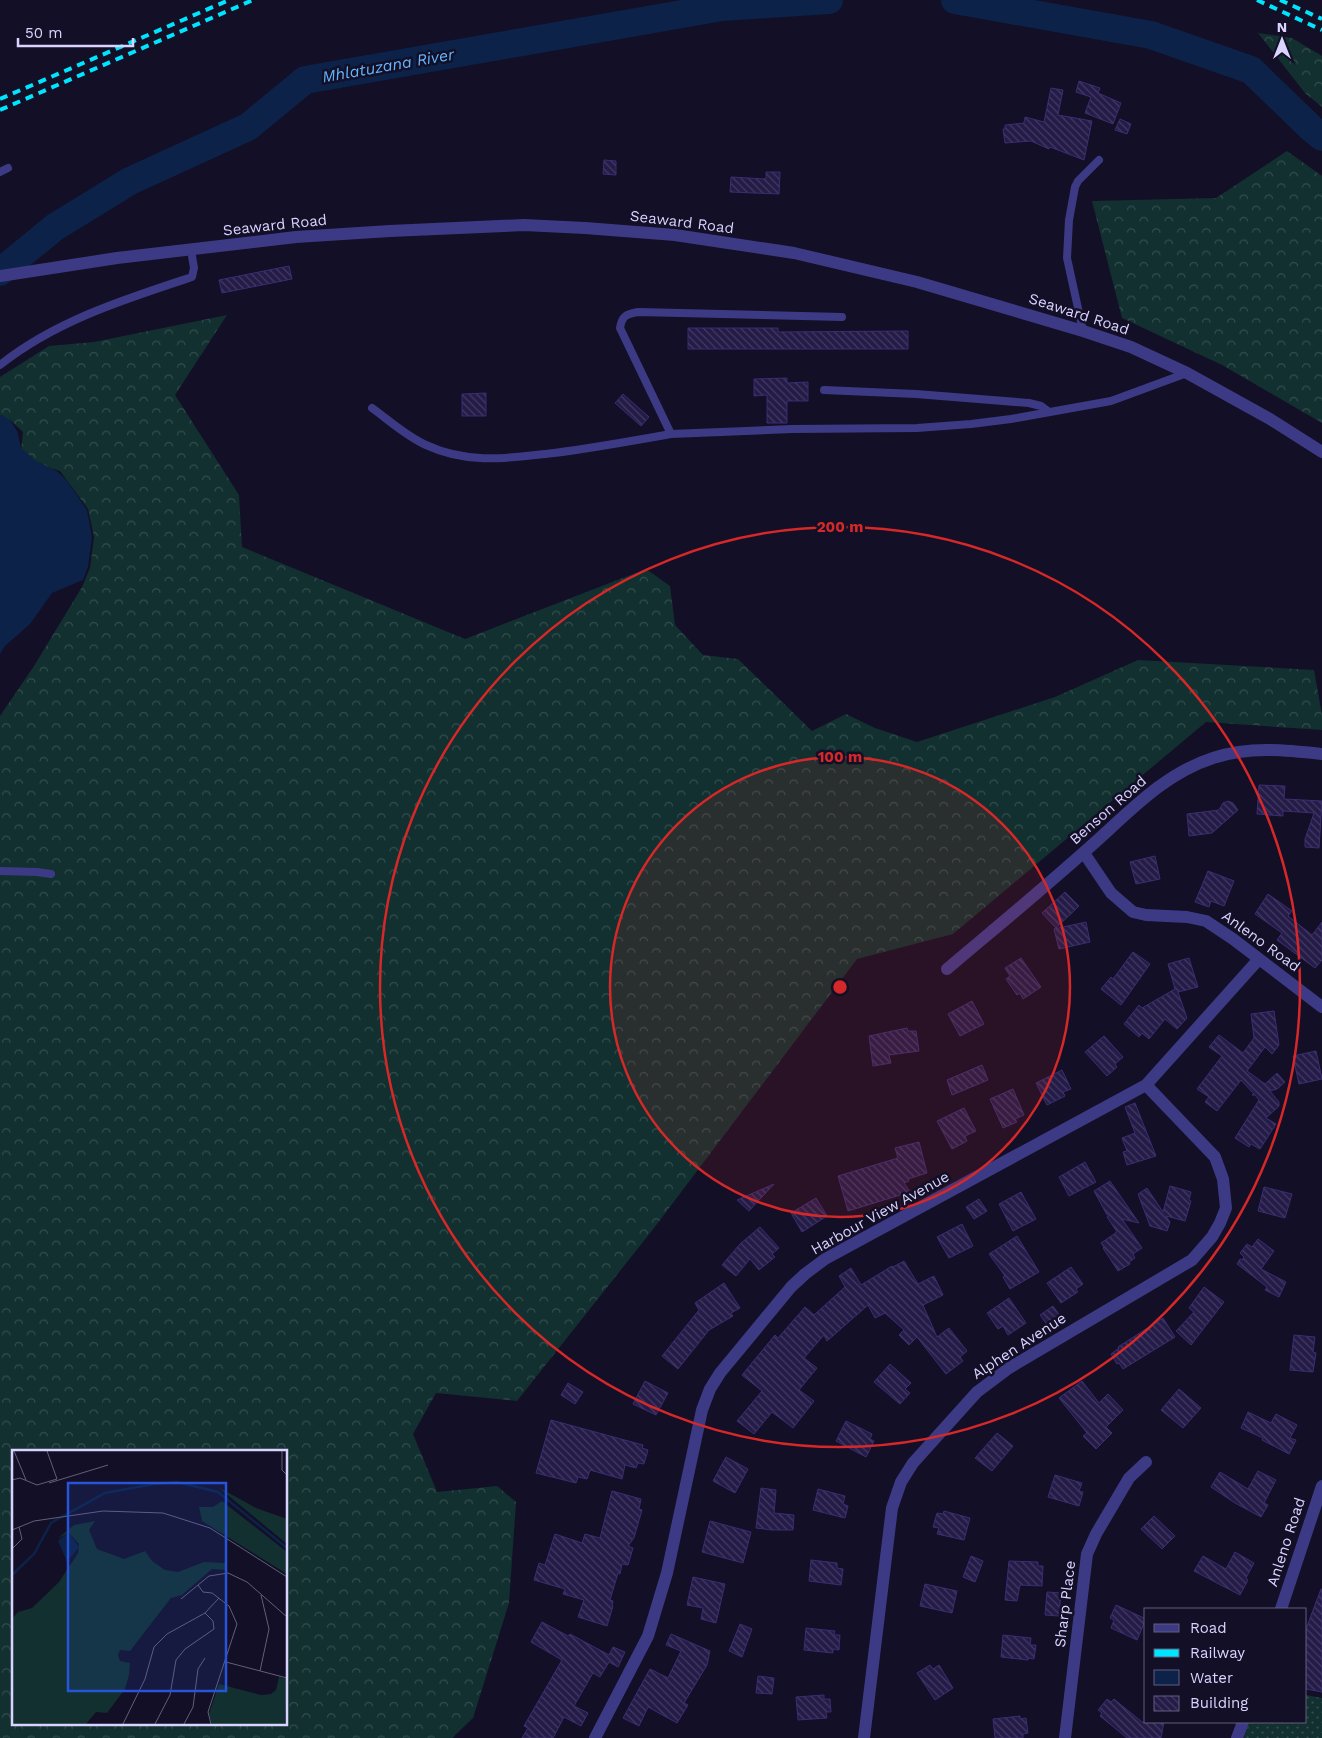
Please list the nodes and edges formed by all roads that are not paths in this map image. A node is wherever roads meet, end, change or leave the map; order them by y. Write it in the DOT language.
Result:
graph roads {
  1 [pos="1099,160"];
  2 [pos="8,168"];
  3 [pos="0,172"];
  4 [pos="191,250"];
  5 [pos="0,276"];
  6 [pos="842,317"];
  7 [pos="1083,331"];
  8 [pos="0,365"];
  9 [pos="1187,373"];
  10 [pos="824,390"];
  11 [pos="372,408"];
  12 [pos="1049,412"];
  13 [pos="671,434"];
  14 [pos="1322,452"];
  15 [pos="1322,754"];
  16 [pos="1084,853"];
  17 [pos="0,871"];
  18 [pos="51,874"];
  19 [pos="1258,959"];
  20 [pos="947,969"];
  21 [pos="1322,1007"];
  22 [pos="1146,1086"];
  23 [pos="1146,1462"];
  24 [pos="1322,1486"];
  25 [pos="1320,1500"];
  26 [pos="1281,1608"];
  27 [pos="1243,1723"];
  28 [pos="594,1738"];
  29 [pos="864,1738"];
  30 [pos="1065,1738"];
  31 [pos="1237,1738"];
  1 -- 7 [label="lane"];
  2 -- 3 [label="lane"];
  4 -- 5 [label="street, Seaward Road"];
  4 -- 7 [label="street, Seaward Road"];
  4 -- 8 [label="lane"];
  6 -- 13 [label="lane"];
  7 -- 9 [label="street, Seaward Road"];
  9 -- 12 [label="lane"];
  9 -- 14 [label="street, Seaward Road"];
  10 -- 12 [label="lane"];
  11 -- 13 [label="lane"];
  12 -- 13 [label="lane"];
  15 -- 16 [label="street, Benson Road"];
  16 -- 19 [label="street, Anleno Road"];
  16 -- 20 [label="street, Benson Road"];
  17 -- 18 [label="lane"];
  19 -- 21 [label="street, Anleno Road"];
  19 -- 22 [label="street, Harbour View Avenue"];
  22 -- 28 [label="street, Harbour View Avenue"];
  22 -- 29 [label="street, Alphen Avenue"];
  23 -- 30 [label="street, Sharp Place"];
  24 -- 25 [label="street, Anleno Road"];
  25 -- 26 [label="street, Anleno Road"];
  27 -- 31 [label="street"];
}
